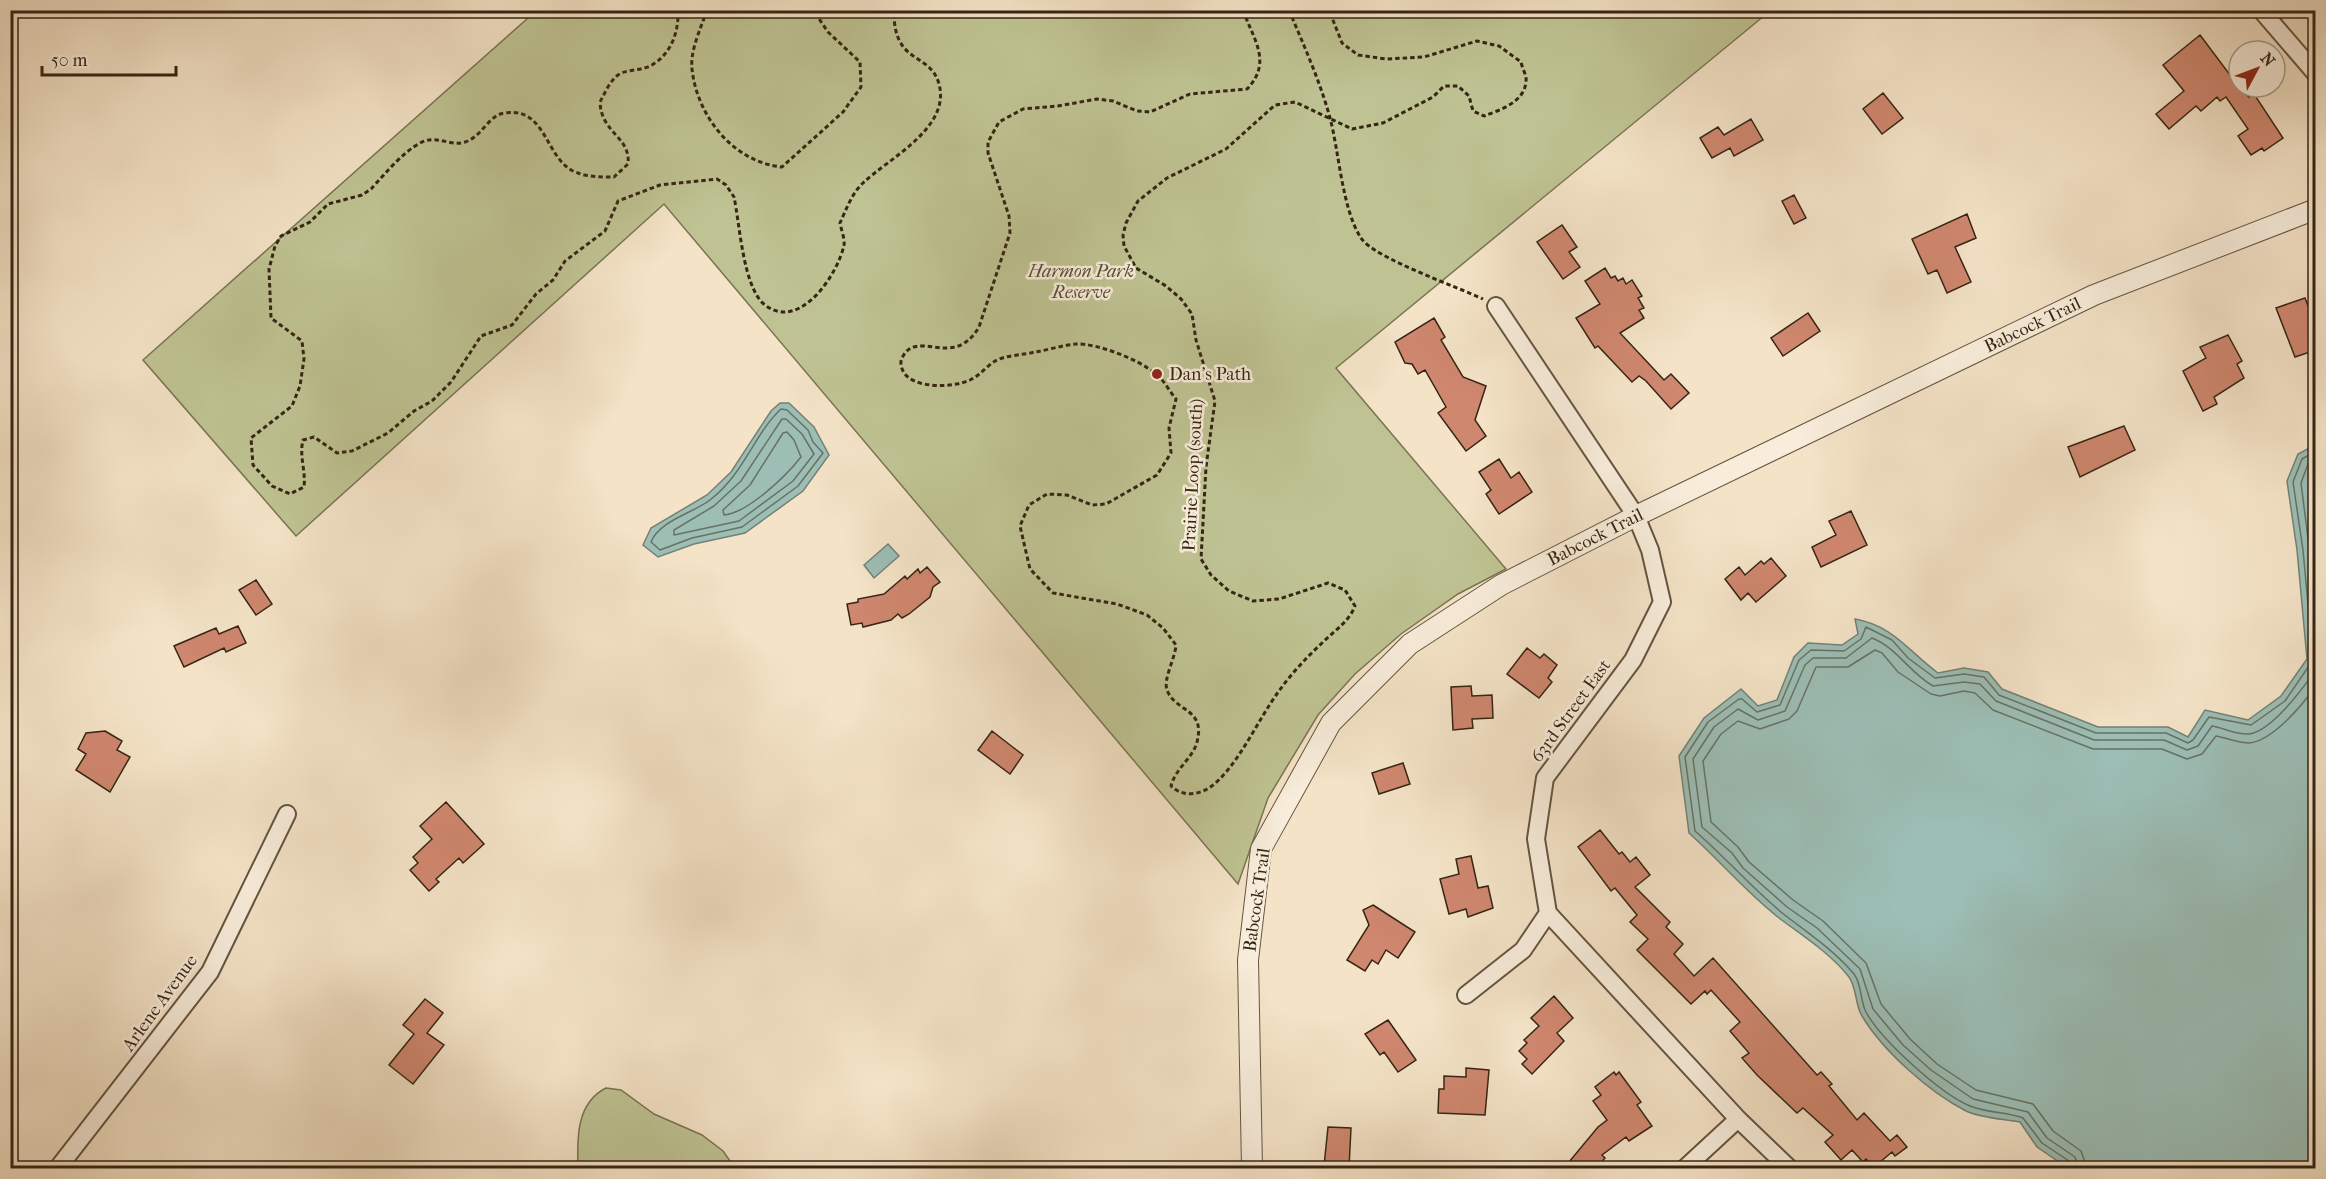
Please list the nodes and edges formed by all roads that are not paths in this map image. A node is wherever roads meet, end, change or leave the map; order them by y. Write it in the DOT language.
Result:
graph roads {
  1 [pos="2261,10"];
  2 [pos="2316,74"];
  3 [pos="2316,209"];
  4 [pos="1496,306"];
  5 [pos="1636,516"];
  6 [pos="287,814"];
  7 [pos="1548,913"];
  8 [pos="1466,996"];
  9 [pos="1738,1119"];
  10 [pos="58,1168"];
  11 [pos="1252,1168"];
  12 [pos="1685,1168"];
  13 [pos="1789,1168"];
  1 -- 2 [label="street"];
  3 -- 5 [label="street, Babcock Trail"];
  4 -- 5 [label="street, 63rd Street East"];
  5 -- 7 [label="street, 63rd Street East"];
  5 -- 11 [label="street, Babcock Trail"];
  6 -- 10 [label="street, Arlene Avenue"];
  7 -- 8 [label="street"];
  7 -- 9 [label="street"];
  9 -- 12 [label="street"];
  9 -- 13 [label="street"];
}
